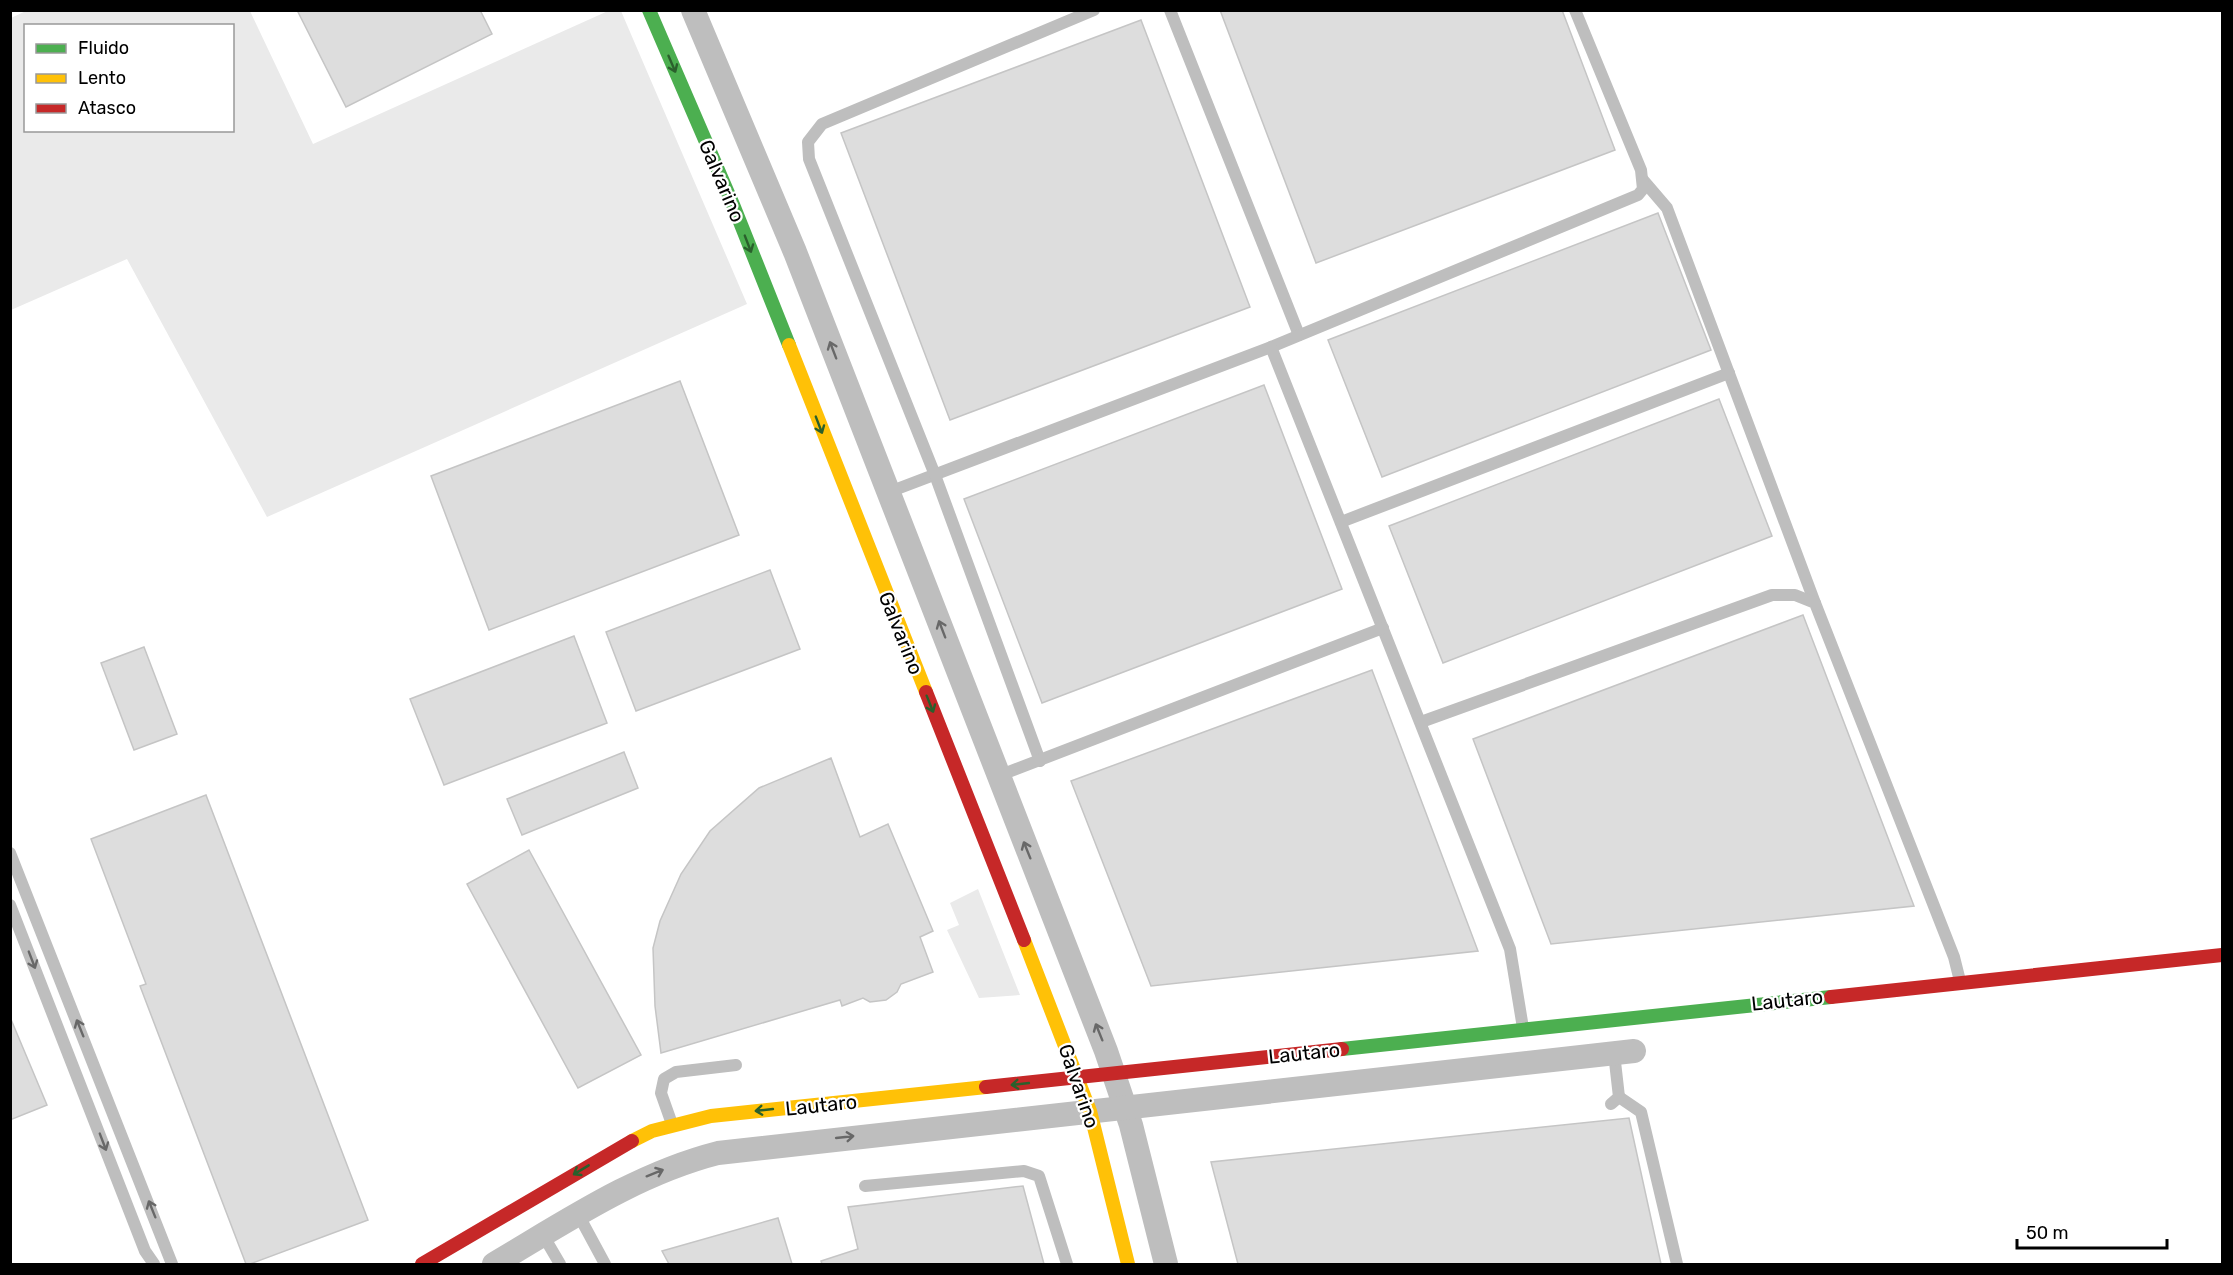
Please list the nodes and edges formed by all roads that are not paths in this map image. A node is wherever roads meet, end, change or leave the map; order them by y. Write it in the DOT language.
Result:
graph roads {
  1 [pos="649,10"];
  2 [pos="693,10"];
  3 [pos="1094,10"];
  4 [pos="1170,10"];
  5 [pos="1575,10"];
  6 [pos="1643,180"];
  7 [pos="1299,335"];
  8 [pos="1271,347"];
  9 [pos="1729,374"];
  10 [pos="934,475"];
  11 [pos="889,492"];
  12 [pos="1341,522"];
  13 [pos="1815,603"];
  14 [pos="1383,627"];
  15 [pos="1421,722"];
  16 [pos="1040,761"];
  17 [pos="998,776"];
  18 [pos="10,853"];
  19 [pos="10,906"];
  20 [pos="2223,956"];
  21 [pos="1960,982"];
  22 [pos="1523,1029"];
  23 [pos="1624,1052"];
  24 [pos="736,1065"];
  25 [pos="1115,1074"];
  26 [pos="1078,1077"];
  27 [pos="1125,1107"];
  28 [pos="1090,1111"];
  29 [pos="673,1126"];
  30 [pos="865,1186"];
  31 [pos="578,1214"];
  32 [pos="543,1235"];
  33 [pos="154,1264"];
  34 [pos="172,1264"];
  35 [pos="422,1264"];
  36 [pos="494,1264"];
  37 [pos="560,1264"];
  38 [pos="605,1264"];
  39 [pos="1067,1264"];
  40 [pos="1128,1264"];
  41 [pos="1166,1264"];
  42 [pos="1677,1264"];
  1 -- 26 [label="street, Galvarino, one-way"];
  11 -- 2 [label="street, Galvarino, one-way"];
  3 -- 10 [label="lane"];
  4 -- 7 [label="lane"];
  5 -- 6 [label="lane"];
  6 -- 7 [label="lane"];
  6 -- 9 [label="lane"];
  7 -- 8 [label="lane"];
  8 -- 10 [label="lane"];
  8 -- 12 [label="lane"];
  9 -- 12 [label="lane"];
  9 -- 13 [label="lane"];
  10 -- 11 [label="lane"];
  10 -- 16 [label="lane"];
  17 -- 11 [label="street, Galvarino, one-way"];
  12 -- 14 [label="lane"];
  13 -- 15 [label="lane"];
  13 -- 21 [label="lane"];
  14 -- 15 [label="lane"];
  14 -- 16 [label="lane"];
  15 -- 22 [label="lane"];
  16 -- 17 [label="lane"];
  25 -- 17 [label="street, Galvarino, one-way"];
  34 -- 18 [label="lane, one-way"];
  19 -- 33 [label="lane, one-way"];
  20 -- 21 [label="street, Lautaro"];
  21 -- 22 [label="street, Lautaro"];
  22 -- 25 [label="street, Lautaro"];
  23 -- 27 [label="street, Lautaro"];
  23 -- 42 [label="lane"];
  24 -- 29 [label="lane"];
  25 -- 26 [label="street, Lautaro"];
  25 -- 27 [label="street, Galvarino"];
  26 -- 28 [label="street, Galvarino"];
  26 -- 29 [label="street, Lautaro, one-way"];
  27 -- 28 [label="street, Lautaro"];
  27 -- 41 [label="street, Galvarino"];
  31 -- 28 [label="street, Lautaro, one-way"];
  28 -- 40 [label="street, Galvarino"];
  29 -- 35 [label="street, Lautaro, one-way"];
  30 -- 39 [label="lane"];
  31 -- 32 [label="street, Lautaro"];
  31 -- 38 [label="lane"];
  32 -- 36 [label="street, Lautaro"];
  32 -- 37 [label="lane"];
}
